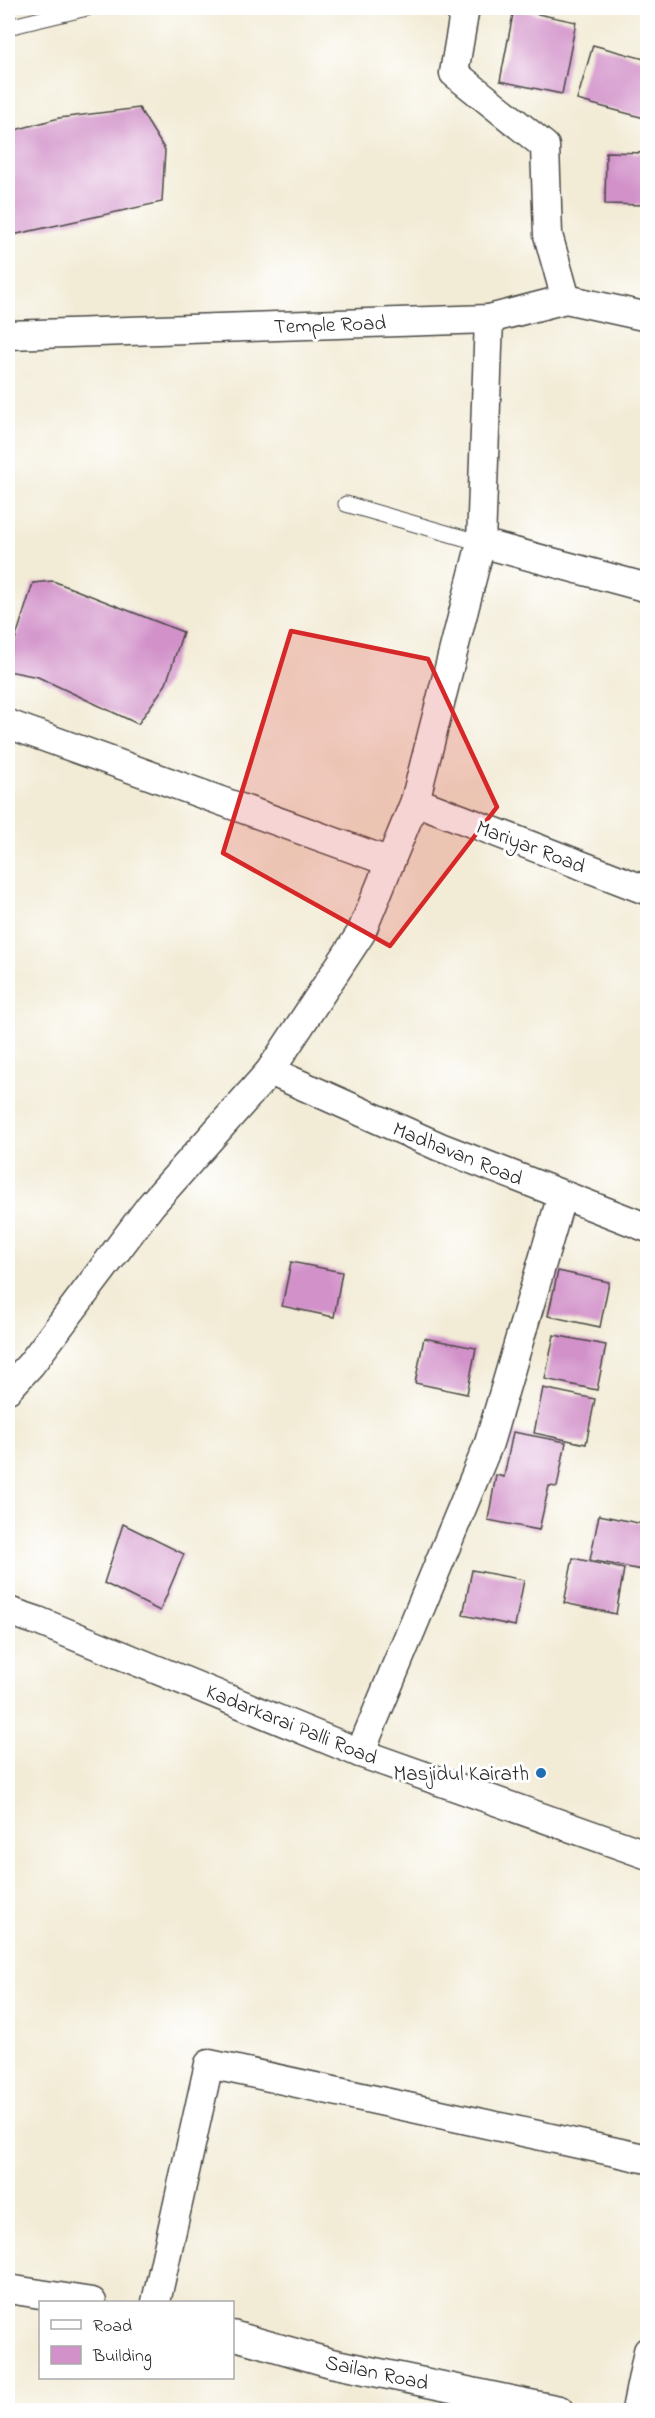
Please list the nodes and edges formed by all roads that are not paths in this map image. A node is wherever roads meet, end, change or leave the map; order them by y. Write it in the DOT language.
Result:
graph roads {
  1 [pos="87,8"];
  2 [pos="465,8"];
  3 [pos="8,27"];
  4 [pos="566,299"];
  5 [pos="648,317"];
  6 [pos="489,319"];
  7 [pos="8,335"];
  8 [pos="346,504"];
  9 [pos="481,543"];
  10 [pos="648,588"];
  11 [pos="8,724"];
  12 [pos="415,801"];
  13 [pos="390,862"];
  14 [pos="648,891"];
  15 [pos="270,1071"];
  16 [pos="562,1195"];
  17 [pos="648,1228"];
  18 [pos="8,1389"];
  19 [pos="8,1611"];
  20 [pos="360,1753"];
  21 [pos="648,1855"];
  22 [pos="648,2159"];
  23 [pos="8,2289"];
  24 [pos="86,2301"];
  25 [pos="156,2301"];
  26 [pos="234,2336"];
  27 [pos="648,2351"];
  28 [pos="558,2410"];
  29 [pos="636,2410"];
  1 -- 3 [label="lane"];
  2 -- 4 [label="street"];
  4 -- 5 [label="street, Temple Road"];
  4 -- 6 [label="street, Temple Road"];
  6 -- 7 [label="street, Temple Road"];
  6 -- 9 [label="street"];
  8 -- 9 [label="lane"];
  9 -- 10 [label="street"];
  9 -- 12 [label="street"];
  11 -- 13 [label="street"];
  12 -- 13 [label="street"];
  12 -- 14 [label="street, Mariyar Road"];
  13 -- 15 [label="street"];
  15 -- 16 [label="street, Madhavan Road"];
  15 -- 18 [label="street"];
  16 -- 17 [label="street, Madhavan Road"];
  16 -- 20 [label="street"];
  19 -- 20 [label="street, Kadarkarai Palli Road"];
  20 -- 21 [label="street, Kadarkarai Palli Road"];
  22 -- 25 [label="street"];
  23 -- 24 [label="street"];
  26 -- 28 [label="street, Sailan Road"];
  27 -- 29 [label="street"];
}
